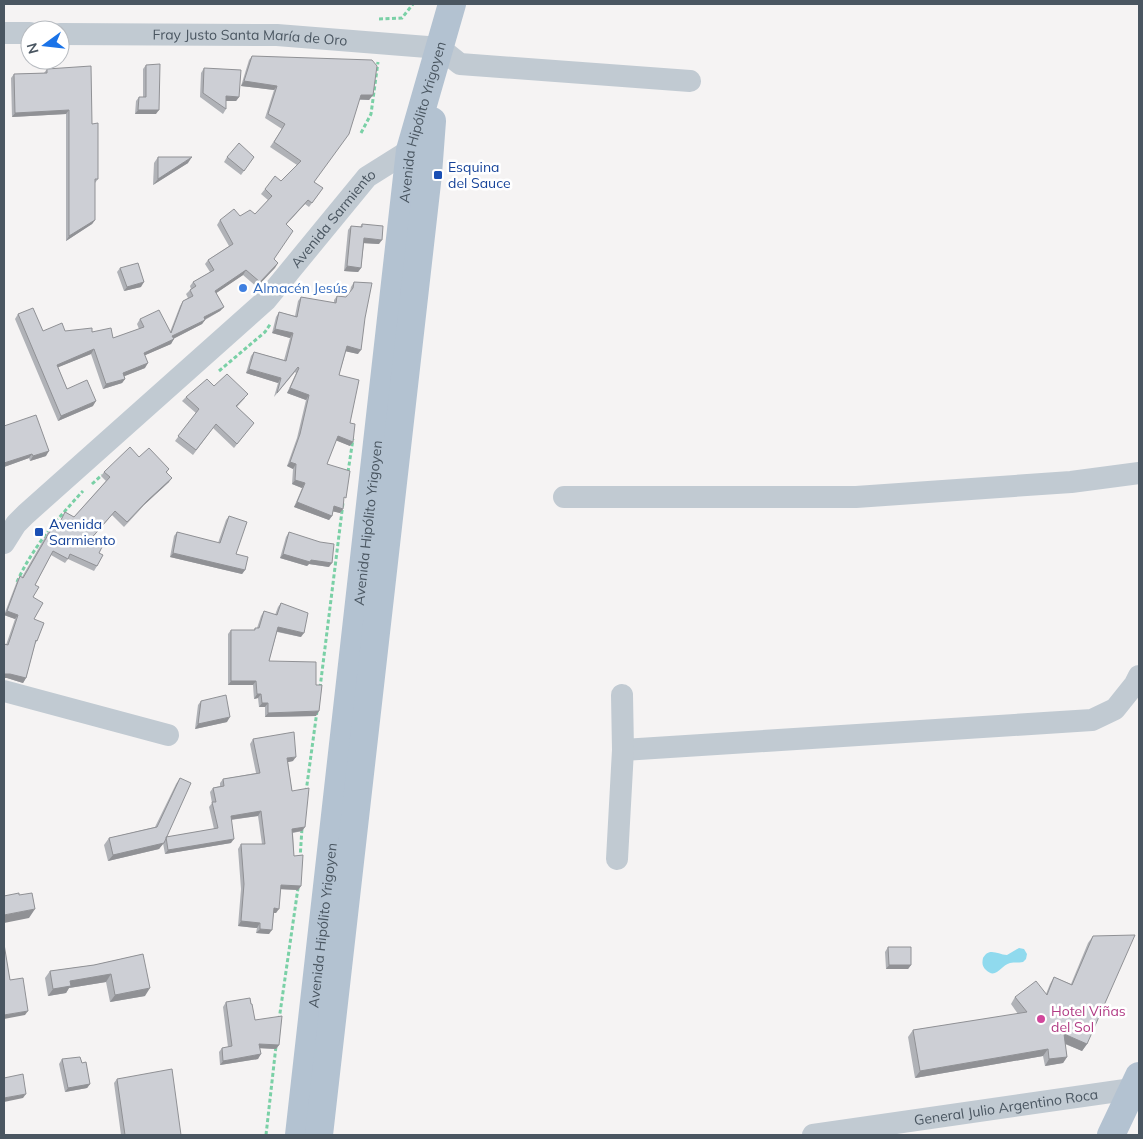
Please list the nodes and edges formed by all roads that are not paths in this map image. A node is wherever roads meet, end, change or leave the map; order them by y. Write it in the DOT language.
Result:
graph roads {
  1 [pos="452,4"];
  2 [pos="4,33"];
  3 [pos="20,34"];
  4 [pos="70,34"];
  5 [pos="440,48"];
  6 [pos="690,81"];
  7 [pos="419,149"];
  8 [pos="1139,473"];
  9 [pos="564,497"];
  10 [pos="4,543"];
  11 [pos="1139,676"];
  12 [pos="4,691"];
  13 [pos="622,695"];
  14 [pos="168,735"];
  15 [pos="623,750"];
  16 [pos="349,781"];
  17 [pos="617,859"];
  18 [pos="1137,1085"];
  19 [pos="299,1135"];
  20 [pos="319,1135"];
  21 [pos="814,1135"];
  22 [pos="1111,1135"];
  1 -- 5 [label="main road, Avenida Hipólito Yrigoyen"];
  2 -- 3 [label="street"];
  4 -- 5 [label="street, Fray Justo Santa María de Oro"];
  5 -- 6 [label="street"];
  5 -- 7 [label="main road, Avenida Hipólito Yrigoyen"];
  7 -- 10 [label="street, Avenida Sarmiento"];
  7 -- 16 [label="main road, Avenida Hipólito Yrigoyen"];
  8 -- 9 [label="street"];
  11 -- 15 [label="street"];
  12 -- 14 [label="street"];
  13 -- 15 [label="street"];
  15 -- 17 [label="street"];
  16 -- 19 [label="main road, Avenida Hipólito Yrigoyen"];
  16 -- 20 [label="main road, Avenida Hipólito Yrigoyen"];
  18 -- 21 [label="street, General Julio Argentino Roca"];
  18 -- 22 [label="main road"];
}
